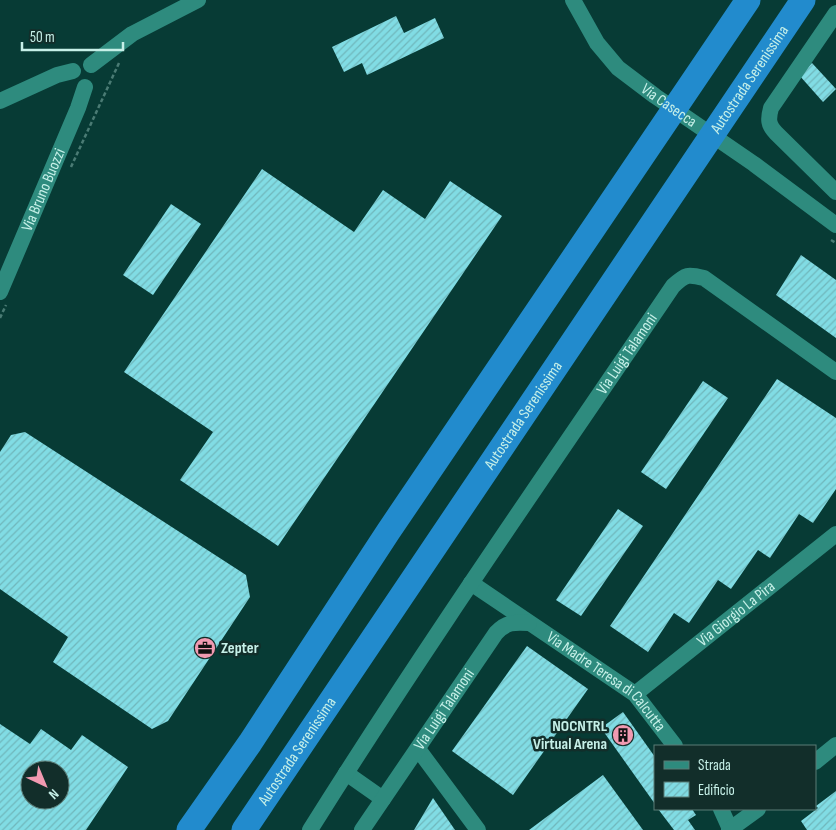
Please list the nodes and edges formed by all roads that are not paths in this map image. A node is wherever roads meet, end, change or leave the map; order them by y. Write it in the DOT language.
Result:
graph roads {
  1 [pos="198,0"];
  2 [pos="572,0"];
  3 [pos="748,0"];
  4 [pos="803,0"];
  5 [pos="836,13"];
  6 [pos="91,65"];
  7 [pos="73,71"];
  8 [pos="85,87"];
  9 [pos="0,101"];
  10 [pos="836,192"];
  11 [pos="836,225"];
  12 [pos="0,292"];
  13 [pos="836,372"];
  14 [pos="836,534"];
  15 [pos="472,583"];
  16 [pos="529,623"];
  17 [pos="635,694"];
  18 [pos="674,745"];
  19 [pos="836,745"];
  20 [pos="418,749"];
  21 [pos="816,761"];
  22 [pos="346,773"];
  23 [pos="383,799"];
  24 [pos="721,810"];
  25 [pos="757,810"];
  26 [pos="729,829"];
  27 [pos="190,830"];
  28 [pos="244,830"];
  29 [pos="310,830"];
  30 [pos="362,830"];
  31 [pos="478,830"];
  1 -- 6 [label="street"];
  2 -- 11 [label="street, Via Casecca"];
  3 -- 27 [label="highway"];
  4 -- 28 [label="highway, Autostrada Serenissima"];
  5 -- 10 [label="street"];
  6 -- 7 [label="street"];
  6 -- 8 [label="street"];
  7 -- 8 [label="street"];
  7 -- 9 [label="street"];
  8 -- 12 [label="street, Via Bruno Buozzi"];
  13 -- 15 [label="street, Via Luigi Talamoni"];
  14 -- 17 [label="street, Via Giorgio La Pira"];
  15 -- 16 [label="street"];
  15 -- 22 [label="street, Via Luigi Talamoni"];
  16 -- 17 [label="street, Via Madre Teresa di Calcutta"];
  16 -- 20 [label="street, Via Luigi Talamoni"];
  17 -- 18 [label="street, Via Madre Teresa di Calcutta"];
  19 -- 21 [label="street"];
  20 -- 23 [label="street, Via Luigi Talamoni"];
  20 -- 31 [label="street"];
  22 -- 23 [label="street"];
  22 -- 29 [label="street, Via Luigi Talamoni"];
  23 -- 30 [label="street, Via Luigi Talamoni"];
  24 -- 26 [label="street"];
  25 -- 26 [label="street"];
}
